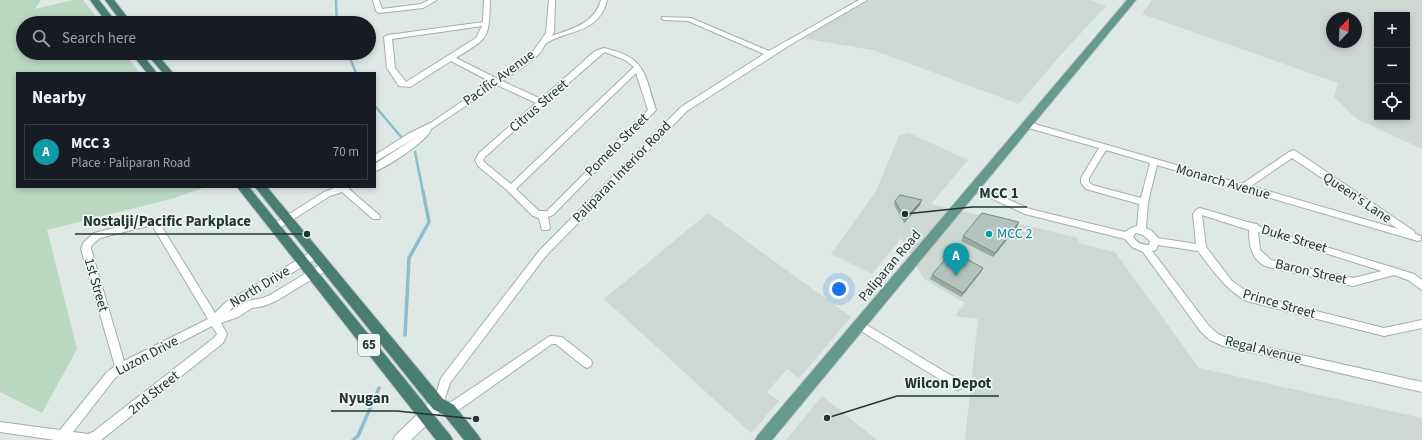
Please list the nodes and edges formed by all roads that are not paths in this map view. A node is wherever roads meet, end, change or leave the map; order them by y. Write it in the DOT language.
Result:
graph roads {
  1 [pos="94,0"];
  2 [pos="109,0"];
  3 [pos="376,0"];
  4 [pos="434,0"];
  5 [pos="487,0"];
  6 [pos="552,0"];
  7 [pos="604,0"];
  8 [pos="864,0"];
  9 [pos="1132,0"];
  10 [pos="107,16"];
  11 [pos="122,16"];
  12 [pos="664,18"];
  13 [pos="486,24"];
  14 [pos="544,42"];
  15 [pos="769,54"];
  16 [pos="451,58"];
  17 [pos="142,60"];
  18 [pos="157,60"];
  19 [pos="638,67"];
  20 [pos="151,72"];
  21 [pos="167,72"];
  22 [pos="495,81"];
  23 [pos="543,103"];
  24 [pos="1028,125"];
  25 [pos="401,147"];
  26 [pos="1103,148"];
  27 [pos="376,159"];
  28 [pos="1154,162"];
  29 [pos="376,167"];
  30 [pos="978,186"];
  31 [pos="244,188"];
  32 [pos="262,188"];
  33 [pos="333,188"];
  34 [pos="344,188"];
  35 [pos="1242,188"];
  36 [pos="511,189"];
  37 [pos="327,194"];
  38 [pos="1144,202"];
  39 [pos="540,215"];
  40 [pos="376,217"];
  41 [pos="287,219"];
  42 [pos="1254,226"];
  43 [pos="275,227"];
  44 [pos="545,228"];
  45 [pos="1141,230"];
  46 [pos="1128,236"];
  47 [pos="1420,240"];
  48 [pos="1155,241"];
  49 [pos="1202,248"];
  50 [pos="1146,249"];
  51 [pos="316,254"];
  52 [pos="303,262"];
  53 [pos="326,266"];
  54 [pos="1395,271"];
  55 [pos="312,273"];
  56 [pos="1422,286"];
  57 [pos="213,321"];
  58 [pos="1422,324"];
  59 [pos="860,325"];
  60 [pos="587,363"];
  61 [pos="121,368"];
  62 [pos="958,385"];
  63 [pos="1422,387"];
  64 [pos="444,407"];
  65 [pos="426,416"];
  66 [pos="0,427"];
  67 [pos="61,438"];
  68 [pos="401,440"];
  69 [pos="445,440"];
  70 [pos="473,440"];
  71 [pos="763,440"];
  1 -- 10 [label="highway"];
  2 -- 11 [label="highway"];
  3 -- 4 [label="street"];
  5 -- 13 [label="street"];
  6 -- 14 [label="street, Pacific Avenue"];
  7 -- 14 [label="street"];
  8 -- 15 [label="street, Paliparan Interior Road"];
  9 -- 24 [label="main road, Paliparan Road"];
  12 -- 15 [label="street"];
  13 -- 16 [label="street"];
  13 -- 16 [label="street"];
  14 -- 22 [label="street, Pacific Avenue"];
  15 -- 64 [label="street, Paliparan Interior Road"];
  16 -- 22 [label="street"];
  17 -- 20 [label="highway"];
  18 -- 21 [label="highway"];
  19 -- 23 [label="street, Citrus Street"];
  19 -- 36 [label="street"];
  19 -- 39 [label="street, Pomelo Street"];
  22 -- 23 [label="street"];
  22 -- 25 [label="street, Pacific Avenue"];
  23 -- 36 [label="street, Citrus Street"];
  24 -- 26 [label="street, Monarch Avenue"];
  24 -- 30 [label="main road, Paliparan Road"];
  25 -- 27 [label="street, Pacific Avenue"];
  25 -- 29 [label="street, Pacific Avenue"];
  26 -- 28 [label="street, Monarch Avenue"];
  26 -- 38 [label="street"];
  28 -- 35 [label="street, Monarch Avenue"];
  28 -- 38 [label="street"];
  30 -- 46 [label="street"];
  30 -- 59 [label="main road, Paliparan Road"];
  31 -- 43 [label="highway, 65"];
  32 -- 41 [label="highway, 65"];
  33 -- 37 [label="street"];
  34 -- 37 [label="street"];
  34 -- 40 [label="street"];
  35 -- 47 [label="street, Monarch Avenue"];
  35 -- 47 [label="street, Queen's Lane"];
  36 -- 39 [label="street"];
  37 -- 41 [label="street"];
  38 -- 45 [label="street"];
  39 -- 44 [label="street"];
  41 -- 43 [label="street"];
  41 -- 51 [label="highway, 65"];
  42 -- 49 [label="street, Duke Street"];
  42 -- 54 [label="street, Duke Street"];
  42 -- 54 [label="street, Baron Street"];
  43 -- 52 [label="highway, 65"];
  45 -- 46 [label="street"];
  45 -- 48 [label="street"];
  46 -- 50 [label="street"];
  48 -- 49 [label="street"];
  48 -- 50 [label="street"];
  49 -- 58 [label="street, Prince Street"];
  50 -- 63 [label="street, Regal Avenue"];
  51 -- 52 [label="street, North Drive"];
  51 -- 53 [label="highway, 65"];
  52 -- 55 [label="highway, 65"];
  52 -- 57 [label="street, North Drive"];
  53 -- 55 [label="street, North Drive"];
  53 -- 64 [label="highway, 65"];
  54 -- 56 [label="street, Duke Street"];
  55 -- 57 [label="street, North Drive"];
  55 -- 65 [label="highway, 65"];
  57 -- 61 [label="street, Luzon Drive"];
  57 -- 61 [label="street, 1st Street"];
  57 -- 67 [label="street, 2nd Street"];
  59 -- 62 [label="street"];
  59 -- 71 [label="main road, Paliparan Road"];
  60 -- 64 [label="street"];
  61 -- 67 [label="street, Luzon Drive"];
  64 -- 65 [label="main road"];
  64 -- 70 [label="highway, 65"];
  65 -- 68 [label="main road"];
  65 -- 69 [label="highway, 65"];
  66 -- 67 [label="street"];
}
